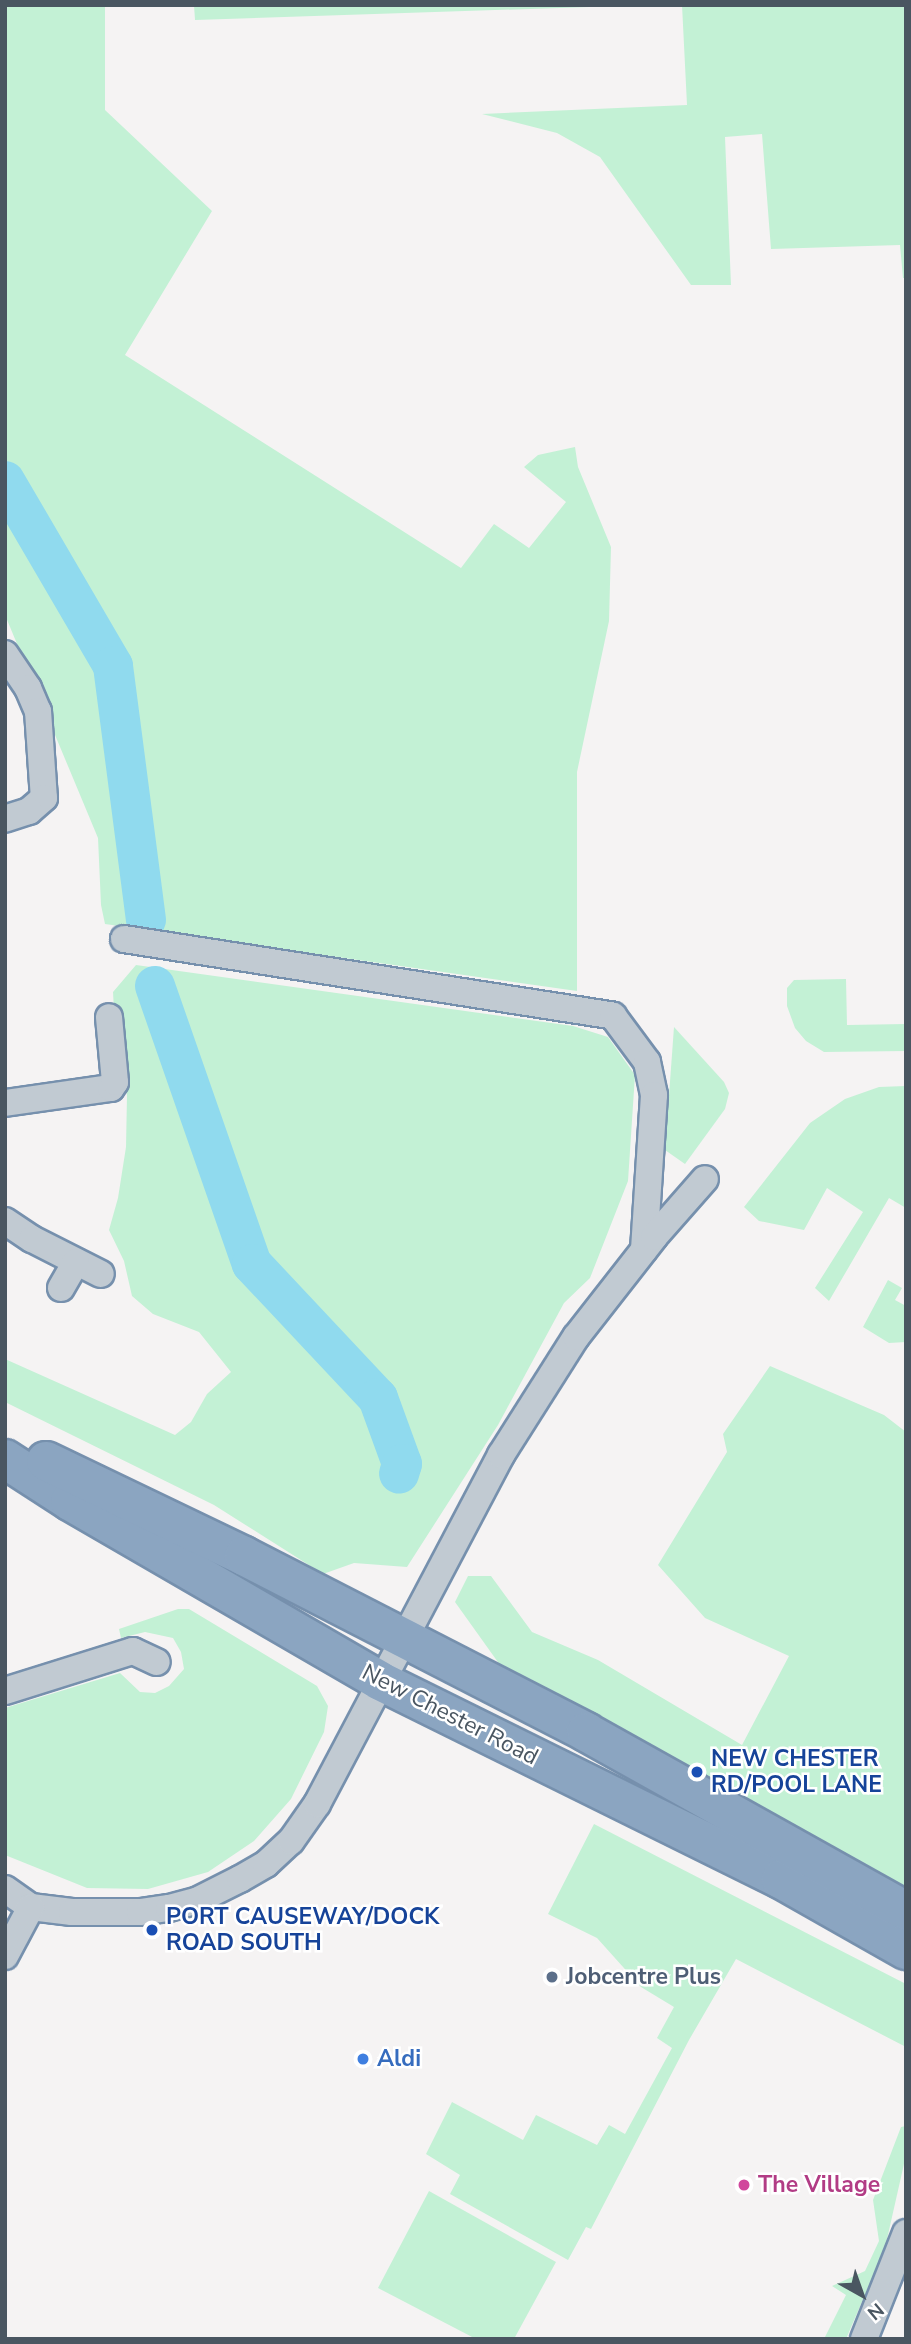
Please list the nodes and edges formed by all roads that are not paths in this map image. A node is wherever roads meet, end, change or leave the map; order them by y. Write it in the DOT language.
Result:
graph roads {
  1 [pos="7,660"];
  2 [pos="5,820"];
  3 [pos="124,939"];
  4 [pos="108,1017"];
  5 [pos="5,1103"];
  6 [pos="705,1179"];
  7 [pos="5,1222"];
  8 [pos="644,1250"];
  9 [pos="76,1262"];
  10 [pos="101,1274"];
  11 [pos="61,1288"];
  12 [pos="5,1442"];
  13 [pos="5,1459"];
  14 [pos="403,1638"];
  15 [pos="157,1662"];
  16 [pos="380,1681"];
  17 [pos="5,1691"];
  18 [pos="5,1889"];
  19 [pos="32,1907"];
  20 [pos="906,1911"];
  21 [pos="906,1950"];
  22 [pos="5,1956"];
  23 [pos="906,2233"];
  24 [pos="864,2339"];
  1 -- 2 [label="street"];
  3 -- 8 [label="street"];
  4 -- 5 [label="street"];
  6 -- 8 [label="street"];
  7 -- 9 [label="street"];
  8 -- 14 [label="street"];
  9 -- 10 [label="street"];
  9 -- 11 [label="street"];
  12 -- 14 [label="highway, New Chester Road"];
  13 -- 16 [label="highway, New Chester Road"];
  14 -- 16 [label="street"];
  14 -- 20 [label="highway, New Chester Road"];
  15 -- 17 [label="street"];
  16 -- 19 [label="street"];
  16 -- 21 [label="highway, New Chester Road"];
  18 -- 19 [label="street"];
  19 -- 22 [label="street"];
  23 -- 24 [label="street"];
}
